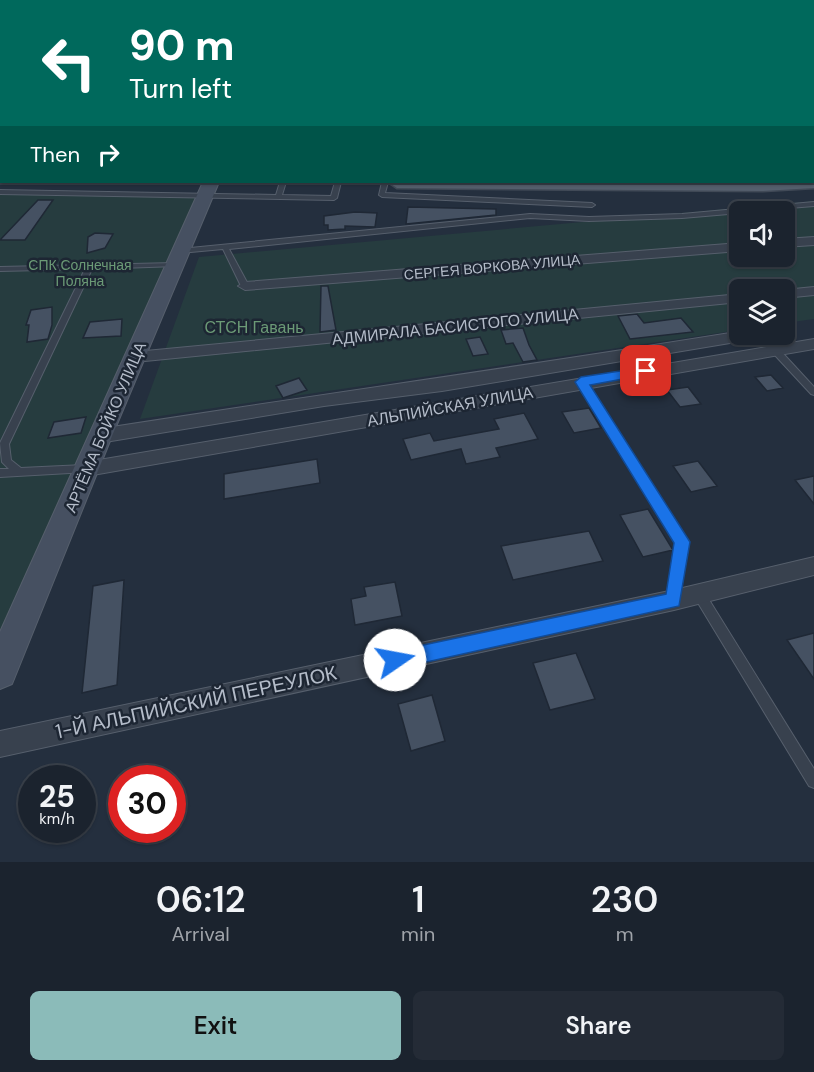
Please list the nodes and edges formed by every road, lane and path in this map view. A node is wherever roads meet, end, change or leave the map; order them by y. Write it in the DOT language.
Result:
graph roads {
  1 [pos="283,183"];
  2 [pos="338,183"];
  3 [pos="385,183"];
  4 [pos="431,183"];
  5 [pos="518,183"];
  6 [pos="638,183"];
  7 [pos="208,189"];
  8 [pos="0,192"];
  9 [pos="278,197"];
  10 [pos="446,198"];
  11 [pos="525,203"];
  12 [pos="814,204"];
  13 [pos="592,205"];
  14 [pos="530,216"];
  15 [pos="814,241"];
  16 [pos="795,242"];
  17 [pos="225,247"];
  18 [pos="729,248"];
  19 [pos="178,258"];
  20 [pos="90,266"];
  21 [pos="0,268"];
  22 [pos="245,286"];
  23 [pos="814,291"];
  24 [pos="795,293"];
  25 [pos="729,299"];
  26 [pos="729,338"];
  27 [pos="814,344"];
  28 [pos="775,350"];
  29 [pos="135,357"];
  30 [pos="581,382"];
  31 [pos="814,392"];
  32 [pos="99,436"];
  33 [pos="87,469"];
  34 [pos="19,472"];
  35 [pos="0,473"];
  36 [pos="814,566"];
  37 [pos="699,594"];
  38 [pos="674,600"];
  39 [pos="0,672"];
  40 [pos="0,744"];
  41 [pos="814,781"];
  1 -- 9 [label="lane"];
  2 -- 9 [label="lane"];
  3 -- 10 [label="lane"];
  4 -- 10 [label="lane"];
  5 -- 6 [label="main road"];
  5 -- 11 [label="lane"];
  7 -- 8 [label="lane"];
  7 -- 9 [label="lane"];
  7 -- 19 [label="main road, АРТЁМА БОЙКО УЛИЦА"];
  10 -- 11 [label="lane"];
  11 -- 13 [label="lane"];
  11 -- 14 [label="lane"];
  12 -- 14 [label="lane"];
  14 -- 17 [label="lane"];
  15 -- 16 [label="street"];
  17 -- 19 [label="lane"];
  17 -- 22 [label="lane"];
  18 -- 22 [label="street, СЕРГЕЯ ВОРКОВА УЛИЦА"];
  19 -- 20 [label="lane"];
  19 -- 29 [label="main road, АРТЁМА БОЙКО УЛИЦА"];
  20 -- 21 [label="lane"];
  20 -- 34 [label="lane"];
  23 -- 24 [label="street"];
  25 -- 29 [label="street, АДМИРАЛА БАСИСТОГО УЛИЦА"];
  26 -- 32 [label="street"];
  27 -- 28 [label="street, АЛЬПИЙСКАЯ УЛИЦА"];
  28 -- 30 [label="street, АЛЬПИЙСКАЯ УЛИЦА"];
  28 -- 31 [label="lane"];
  29 -- 32 [label="main road, АРТЁМА БОЙКО УЛИЦА"];
  30 -- 33 [label="street, АЛЬПИЙСКАЯ УЛИЦА"];
  30 -- 38 [label="lane"];
  32 -- 33 [label="main road, АРТЁМА БОЙКО УЛИЦА"];
  33 -- 34 [label="lane"];
  33 -- 39 [label="main road, АРТЁМА БОЙКО УЛИЦА"];
  34 -- 35 [label="lane"];
  36 -- 37 [label="street, 1-Й АЛЬПИЙСКИЙ ПЕРЕУЛОК"];
  37 -- 38 [label="street, 1-Й АЛЬПИЙСКИЙ ПЕРЕУЛОК"];
  37 -- 41 [label="lane"];
  38 -- 40 [label="street, 1-Й АЛЬПИЙСКИЙ ПЕРЕУЛОК"];
}
